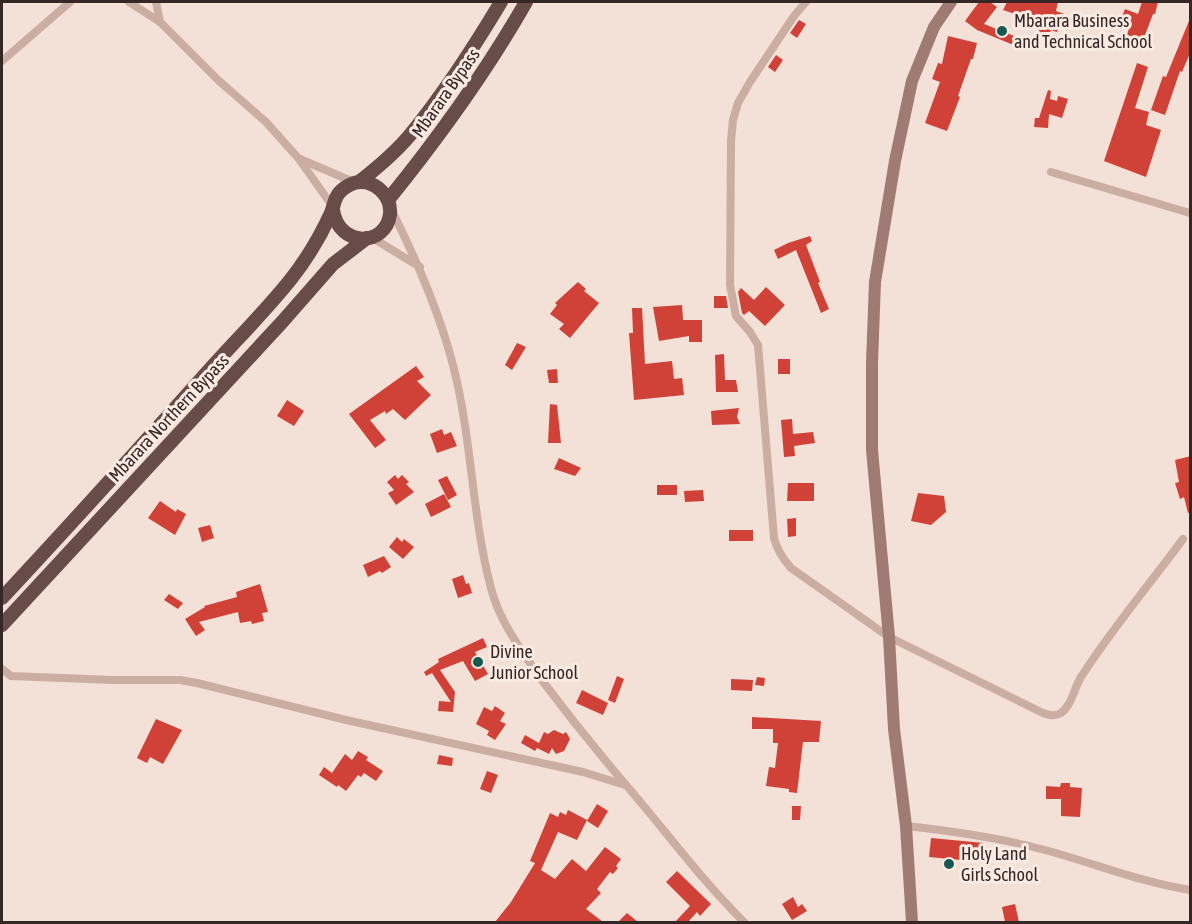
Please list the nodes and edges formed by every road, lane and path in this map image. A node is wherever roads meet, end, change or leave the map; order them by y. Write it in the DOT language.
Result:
graph roads {
  1 [pos="70,2"];
  2 [pos="129,2"];
  3 [pos="156,2"];
  4 [pos="501,2"];
  5 [pos="526,2"];
  6 [pos="806,2"];
  7 [pos="951,2"];
  8 [pos="160,22"];
  9 [pos="2,61"];
  10 [pos="299,159"];
  11 [pos="1051,172"];
  12 [pos="358,182"];
  13 [pos="389,203"];
  14 [pos="333,209"];
  15 [pos="1191,213"];
  16 [pos="369,238"];
  17 [pos="420,268"];
  18 [pos="1183,539"];
  19 [pos="2,598"];
  20 [pos="2,625"];
  21 [pos="889,637"];
  22 [pos="2,669"];
  23 [pos="627,785"];
  24 [pos="906,826"];
  25 [pos="1191,890"];
  26 [pos="744,922"];
  27 [pos="912,922"];
  1 -- 9 [label="street"];
  2 -- 8 [label="street"];
  3 -- 8 [label="street"];
  4 -- 12 [label="highway, Mbarara Bypass"];
  5 -- 13 [label="highway, Mbarara Bypass"];
  6 -- 21 [label="street"];
  7 -- 21 [label="main road"];
  8 -- 10 [label="street"];
  10 -- 12 [label="street"];
  10 -- 14 [label="street"];
  11 -- 15 [label="street"];
  12 -- 13 [label="highway"];
  12 -- 14 [label="highway"];
  13 -- 16 [label="highway"];
  13 -- 17 [label="street"];
  14 -- 16 [label="highway"];
  14 -- 19 [label="highway"];
  16 -- 17 [label="street"];
  16 -- 20 [label="highway, Mbarara Northern Bypass"];
  17 -- 23 [label="street"];
  18 -- 21 [label="street"];
  21 -- 24 [label="main road"];
  22 -- 23 [label="street"];
  23 -- 26 [label="street"];
  24 -- 25 [label="street"];
  24 -- 27 [label="main road"];
}
